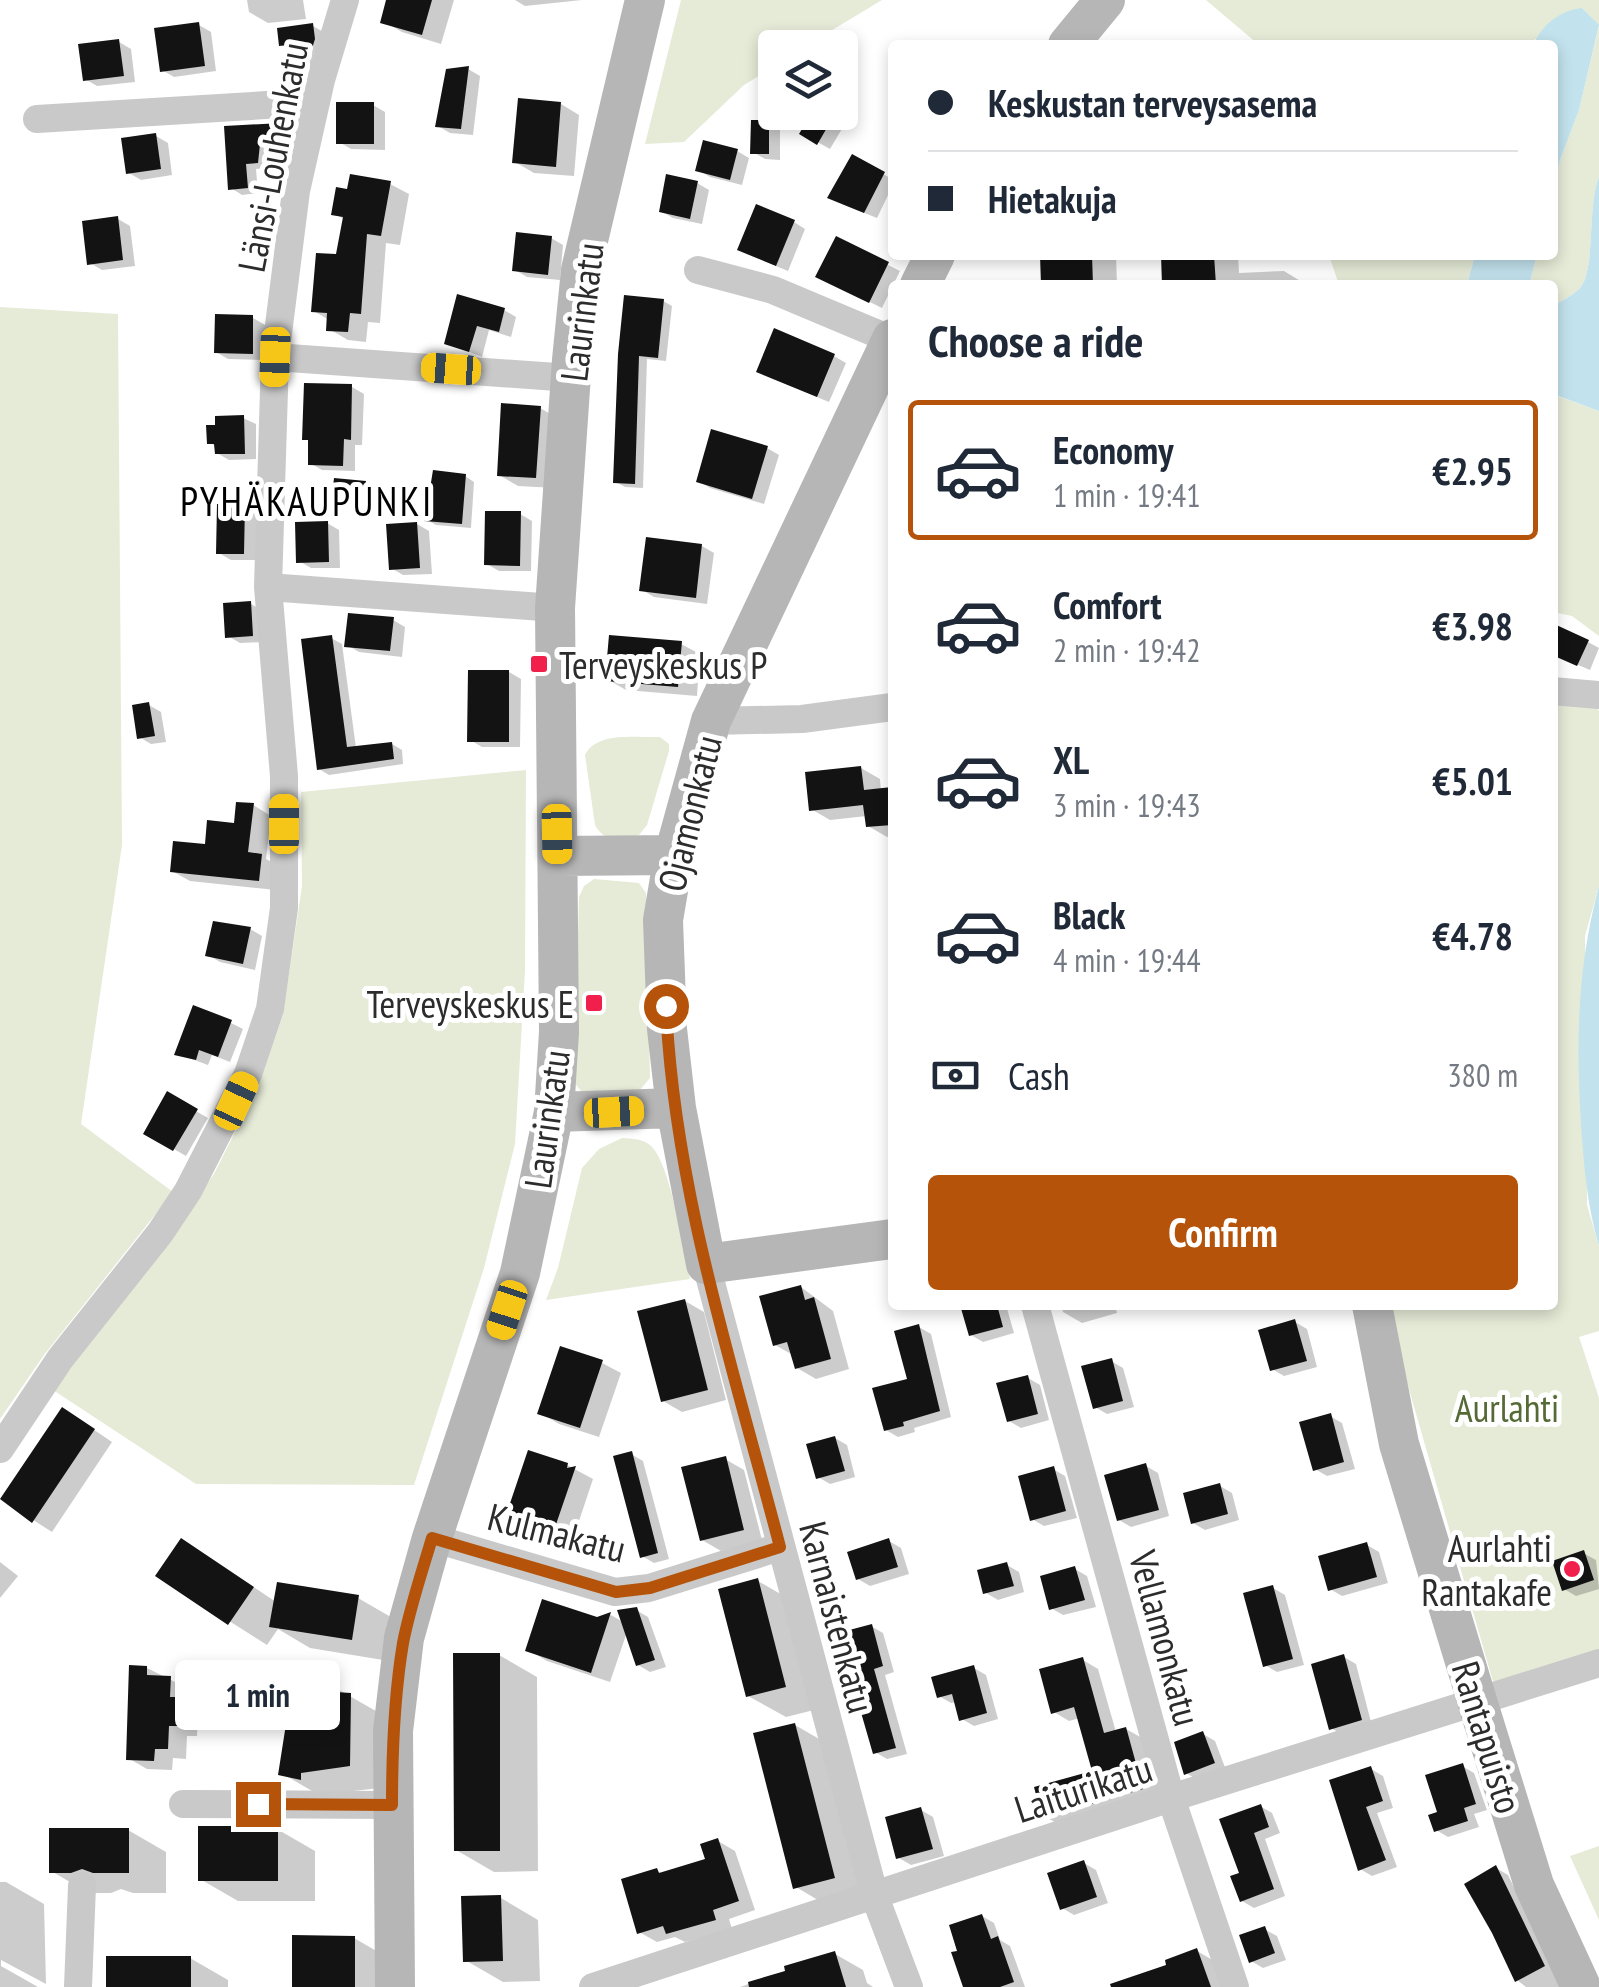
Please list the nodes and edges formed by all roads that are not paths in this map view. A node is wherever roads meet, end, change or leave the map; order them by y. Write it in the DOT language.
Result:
graph roads {
  1 [pos="345,0"];
  2 [pos="644,0"];
  3 [pos="1105,0"];
  4 [pos="1072,40"];
  5 [pos="316,102"];
  6 [pos="37,119"];
  7 [pos="698,270"];
  8 [pos="888,338"];
  9 [pos="888,348"];
  10 [pos="275,357"];
  11 [pos="571,378"];
  12 [pos="268,586"];
  13 [pos="555,608"];
  14 [pos="1558,693"];
  15 [pos="1599,696"];
  16 [pos="888,708"];
  17 [pos="711,721"];
  18 [pos="674,855"];
  19 [pos="558,856"];
  20 [pos="676,1108"];
  21 [pos="554,1112"];
  22 [pos="888,1240"];
  23 [pos="706,1264"];
  24 [pos="1036,1310"];
  25 [pos="1373,1310"];
  26 [pos="0,1449"];
  27 [pos="432,1538"];
  28 [pos="780,1547"];
  29 [pos="1599,1663"];
  30 [pos="1478,1704"];
  31 [pos="1171,1798"];
  32 [pos="183,1804"];
  33 [pos="392,1805"];
  34 [pos="82,1886"];
  35 [pos="875,1897"];
  36 [pos="78,1987"];
  37 [pos="396,1987"];
  38 [pos="592,1987"];
  39 [pos="909,1987"];
  40 [pos="1235,1987"];
  41 [pos="1581,1987"];
  1 -- 5 [label="street, Länsi-Louhenkatu"];
  2 -- 11 [label="street, Laurinkatu"];
  3 -- 4 [label="street"];
  5 -- 6 [label="street"];
  5 -- 10 [label="street, Länsi-Louhenkatu"];
  7 -- 8 [label="street"];
  9 -- 17 [label="street, Ojamonkatu"];
  10 -- 11 [label="street"];
  10 -- 12 [label="street, Länsi-Louhenkatu"];
  11 -- 13 [label="street, Laurinkatu"];
  12 -- 13 [label="street"];
  12 -- 26 [label="street, Länsi-Louhenkatu"];
  13 -- 19 [label="street, Laurinkatu"];
  14 -- 15 [label="street"];
  16 -- 17 [label="street"];
  17 -- 18 [label="street, Ojamonkatu"];
  18 -- 19 [label="street"];
  18 -- 20 [label="street, Ojamonkatu"];
  19 -- 21 [label="street, Laurinkatu"];
  20 -- 21 [label="street"];
  20 -- 23 [label="street, Ojamonkatu"];
  21 -- 27 [label="street, Laurinkatu"];
  22 -- 23 [label="street"];
  23 -- 28 [label="street, Karnaistenkatu"];
  24 -- 31 [label="street, Vellamonkatu"];
  25 -- 30 [label="street, Rantapuisto"];
  27 -- 28 [label="street, Kulmakatu"];
  27 -- 33 [label="street, Laurinkatu"];
  28 -- 35 [label="street, Karnaistenkatu"];
  29 -- 30 [label="street, Laiturikatu"];
  30 -- 31 [label="street, Laiturikatu"];
  30 -- 41 [label="street, Rantapuisto"];
  31 -- 35 [label="street, Laiturikatu"];
  31 -- 40 [label="street, Vellamonkatu"];
  32 -- 33 [label="street"];
  33 -- 37 [label="street, Laurinkatu"];
  34 -- 36 [label="street"];
  35 -- 38 [label="street, Laiturikatu"];
  35 -- 39 [label="street, Karnaistenkatu"];
}
